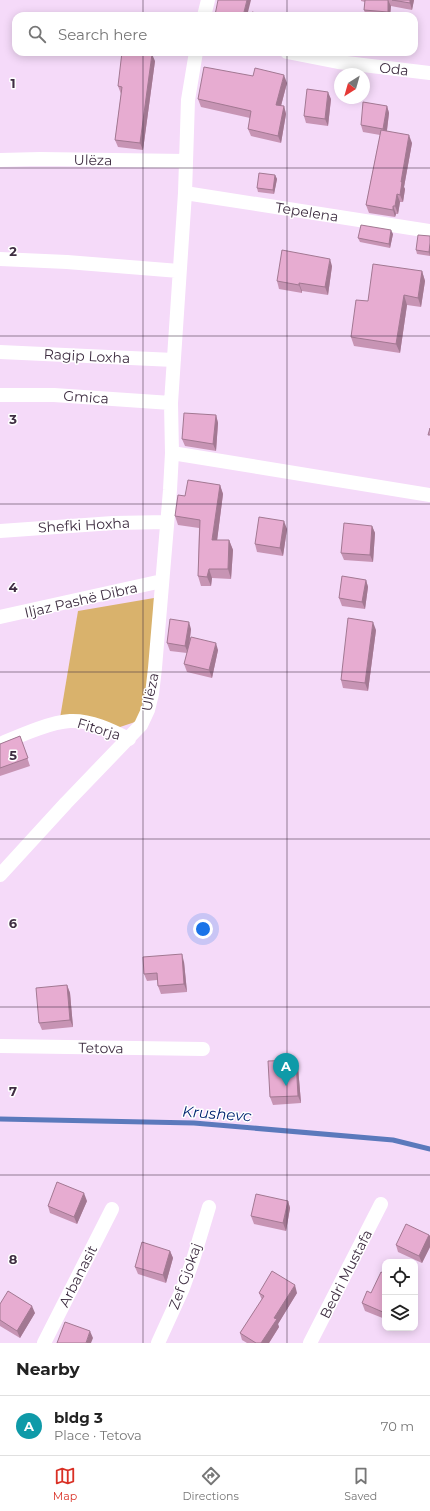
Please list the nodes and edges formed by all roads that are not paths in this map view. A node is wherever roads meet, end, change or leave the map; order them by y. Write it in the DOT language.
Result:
graph roads {
  1 [pos="208,0"];
  2 [pos="205,12"];
  3 [pos="195,56"];
  4 [pos="307,56"];
  5 [pos="430,73"];
  6 [pos="0,160"];
  7 [pos="186,161"];
  8 [pos="185,193"];
  9 [pos="430,231"];
  10 [pos="0,259"];
  11 [pos="179,271"];
  12 [pos="0,352"];
  13 [pos="174,360"];
  14 [pos="0,394"];
  15 [pos="171,403"];
  16 [pos="172,453"];
  17 [pos="430,495"];
  18 [pos="167,522"];
  19 [pos="0,531"];
  20 [pos="162,581"];
  21 [pos="0,617"];
  22 [pos="129,739"];
  23 [pos="0,744"];
  24 [pos="0,875"];
  25 [pos="0,1046"];
  26 [pos="203,1049"];
  27 [pos="381,1204"];
  28 [pos="209,1207"];
  29 [pos="112,1209"];
  30 [pos="44,1343"];
  31 [pos="158,1343"];
  32 [pos="310,1343"];
  1 -- 2 [label="street"];
  3 -- 7 [label="street, Ulëza"];
  4 -- 5 [label="street, Oda"];
  6 -- 7 [label="street, Ulëza"];
  7 -- 8 [label="street, Ulëza"];
  8 -- 9 [label="street, Tepelena"];
  8 -- 11 [label="street, Ulëza"];
  10 -- 11 [label="street"];
  11 -- 13 [label="street, Ulëza"];
  12 -- 13 [label="street, Ragip Loxha"];
  13 -- 15 [label="street, Ulëza"];
  14 -- 15 [label="street, Gmica"];
  15 -- 16 [label="street, Ulëza"];
  16 -- 17 [label="street"];
  16 -- 18 [label="street, Ulëza"];
  18 -- 19 [label="street, Shefki Hoxha"];
  18 -- 20 [label="street, Ulëza"];
  20 -- 21 [label="street, Iljaz Pashë Dibra"];
  20 -- 22 [label="street, Ulëza"];
  22 -- 23 [label="street, Fitorja"];
  22 -- 24 [label="street, Ulëza"];
  25 -- 26 [label="street, Tetova"];
  27 -- 32 [label="street, Bedri Mustafa"];
  28 -- 31 [label="street, Zef Gjokaj"];
  29 -- 30 [label="street, Arbanasit"];
}
